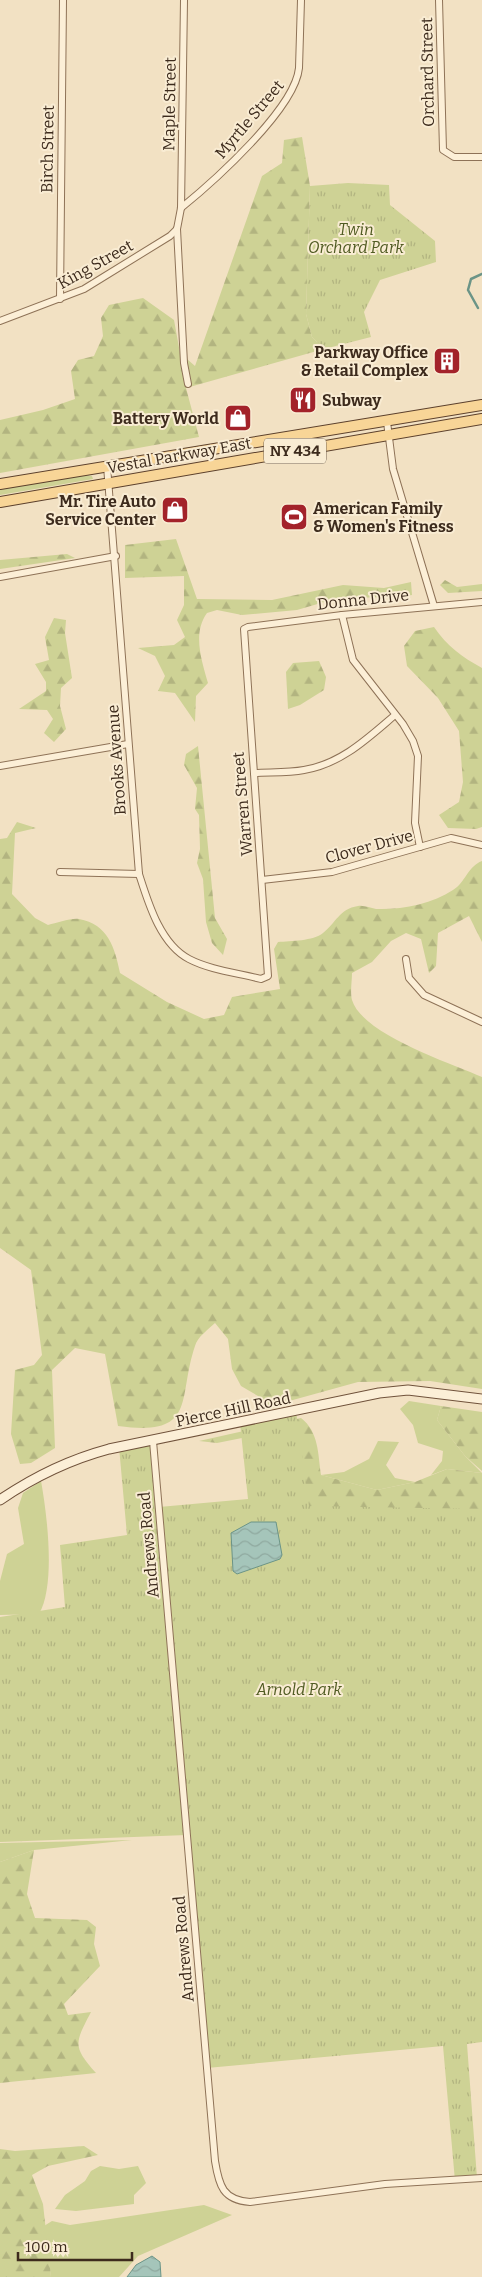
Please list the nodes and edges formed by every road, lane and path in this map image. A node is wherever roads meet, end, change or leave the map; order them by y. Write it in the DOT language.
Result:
graph roads {
  1 [pos="63,0"];
  2 [pos="184,0"];
  3 [pos="301,0"];
  4 [pos="439,0"];
  5 [pos="482,157"];
  6 [pos="181,208"];
  7 [pos="177,229"];
  8 [pos="60,299"];
  9 [pos="0,321"];
  10 [pos="188,384"];
  11 [pos="482,405"];
  12 [pos="482,420"];
  13 [pos="387,422"];
  14 [pos="389,436"];
  15 [pos="107,466"];
  16 [pos="108,482"];
  17 [pos="0,484"];
  18 [pos="0,502"];
  19 [pos="116,556"];
  20 [pos="0,577"];
  21 [pos="482,602"];
  22 [pos="434,606"];
  23 [pos="342,615"];
  24 [pos="248,627"];
  25 [pos="395,715"];
  26 [pos="128,744"];
  27 [pos="0,766"];
  28 [pos="254,774"];
  29 [pos="482,845"];
  30 [pos="420,847"];
  31 [pos="60,872"];
  32 [pos="139,874"];
  33 [pos="262,880"];
  34 [pos="406,959"];
  35 [pos="263,979"];
  36 [pos="482,1022"];
  37 [pos="482,1399"];
  38 [pos="153,1441"];
  39 [pos="0,1500"];
  40 [pos="482,2178"];
  1 -- 8 [label="street, Birch Street"];
  2 -- 6 [label="street, Maple Street"];
  3 -- 6 [label="street, Myrtle Street"];
  4 -- 5 [label="street, Orchard Street"];
  6 -- 7 [label="street"];
  7 -- 8 [label="street, King Street"];
  7 -- 10 [label="street"];
  8 -- 9 [label="street, King Street"];
  11 -- 13 [label="main road, Vestal Parkway East / NY 434"];
  12 -- 14 [label="main road, Vestal Parkway East / NY 434"];
  13 -- 14 [label="street"];
  13 -- 15 [label="main road, Vestal Parkway East / NY 434"];
  14 -- 16 [label="main road, Vestal Parkway East / NY 434"];
  14 -- 22 [label="street"];
  15 -- 16 [label="street, Brooks Avenue"];
  15 -- 17 [label="main road, Vestal Parkway East / NY 434"];
  16 -- 18 [label="main road, Vestal Parkway East / NY 434"];
  16 -- 19 [label="street, Brooks Avenue"];
  19 -- 20 [label="street"];
  19 -- 26 [label="street, Brooks Avenue"];
  21 -- 22 [label="street, Donna Drive"];
  22 -- 23 [label="street, Donna Drive"];
  23 -- 24 [label="street, Donna Drive"];
  23 -- 25 [label="street"];
  24 -- 28 [label="street, Warren Street"];
  25 -- 28 [label="street"];
  25 -- 30 [label="street"];
  26 -- 27 [label="street"];
  26 -- 32 [label="street, Brooks Avenue"];
  28 -- 33 [label="street, Warren Street"];
  29 -- 30 [label="street, Clover Drive"];
  30 -- 33 [label="street, Clover Drive"];
  31 -- 32 [label="street"];
  32 -- 35 [label="street, Brooks Avenue"];
  33 -- 35 [label="street, Warren Street"];
  34 -- 36 [label="street"];
  37 -- 38 [label="street, Pierce Hill Road"];
  38 -- 39 [label="street, Pierce Hill Road"];
  38 -- 40 [label="street, Andrews Road"];
}
